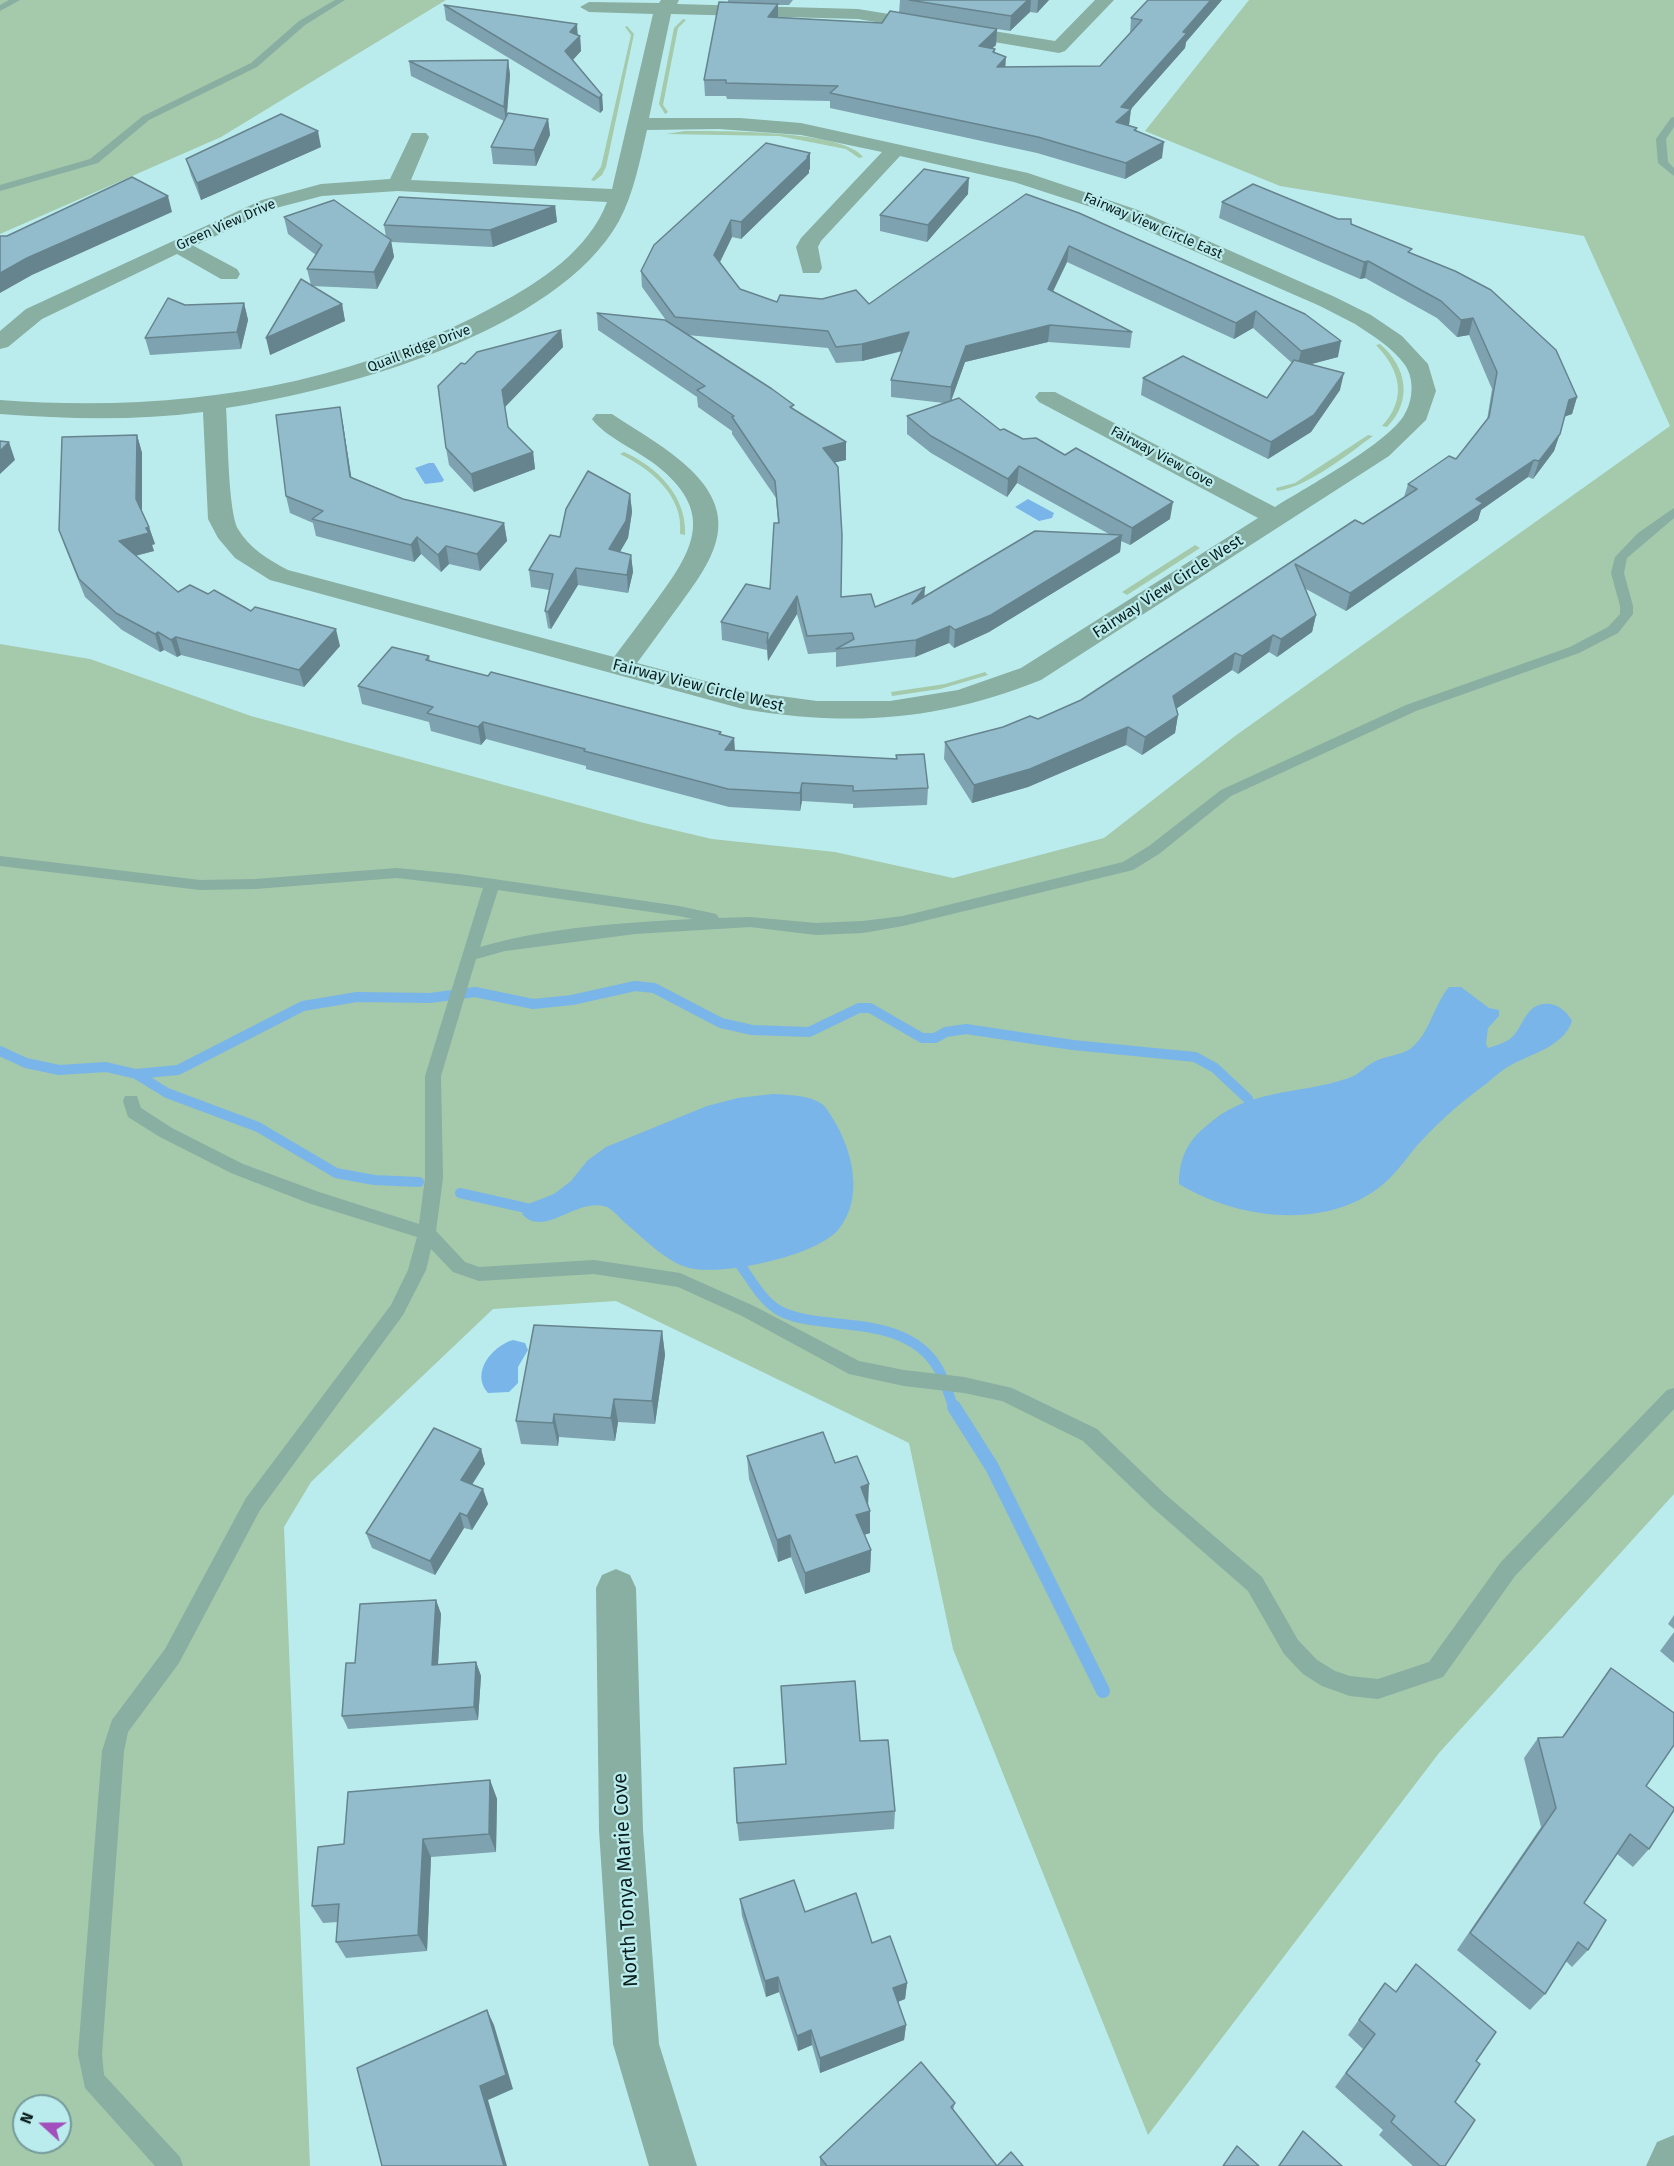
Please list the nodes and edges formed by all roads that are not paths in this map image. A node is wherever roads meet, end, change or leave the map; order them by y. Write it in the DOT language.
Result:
graph roads {
  1 [pos="16,0"];
  2 [pos="341,0"];
  3 [pos="1106,0"];
  4 [pos="667,4"];
  5 [pos="589,7"];
  6 [pos="862,7"];
  7 [pos="0,8"];
  8 [pos="1674,120"];
  9 [pos="637,124"];
  10 [pos="419,137"];
  11 [pos="896,150"];
  12 [pos="1674,173"];
  13 [pos="398,185"];
  14 [pos="0,188"];
  15 [pos="619,196"];
  16 [pos="178,246"];
  17 [pos="811,268"];
  18 [pos="229,274"];
  19 [pos="0,342"];
  20 [pos="1047,397"];
  21 [pos="214,403"];
  22 [pos="0,407"];
  23 [pos="604,419"];
  24 [pos="1674,512"];
  25 [pos="1276,517"];
  26 [pos="620,666"];
  27 [pos="0,861"];
  28 [pos="492,884"];
  29 [pos="729,923"];
  30 [pos="470,954"];
  31 [pos="131,1101"];
  32 [pos="427,1233"];
  33 [pos="1674,1396"];
  34 [pos="616,1588"];
  35 [pos="1674,2160"];
  36 [pos="171,2166"];
  37 [pos="673,2166"];
  38 [pos="1670,2166"];
  1 -- 7 [label="lane"];
  2 -- 14 [label="lane"];
  3 -- 6 [label="street"];
  4 -- 5 [label="street"];
  4 -- 6 [label="street"];
  4 -- 9 [label="street, Quail Ridge Drive"];
  8 -- 12 [label="lane"];
  9 -- 11 [label="street, Fairway View Circle East"];
  9 -- 15 [label="street, Quail Ridge Drive"];
  10 -- 13 [label="street"];
  11 -- 17 [label="street"];
  11 -- 25 [label="street, Fairway View Circle East"];
  13 -- 15 [label="street, Green View Drive"];
  13 -- 16 [label="street, Green View Drive"];
  15 -- 21 [label="street, Quail Ridge Drive"];
  16 -- 18 [label="street"];
  16 -- 19 [label="street, Green View Drive"];
  20 -- 25 [label="street, Fairway View Cove"];
  21 -- 22 [label="street, Quail Ridge Drive"];
  21 -- 26 [label="street, Fairway View Circle West"];
  23 -- 26 [label="street"];
  24 -- 29 [label="lane"];
  25 -- 26 [label="street, Fairway View Circle West"];
  27 -- 28 [label="lane"];
  28 -- 29 [label="lane"];
  28 -- 30 [label="lane"];
  29 -- 30 [label="lane"];
  30 -- 32 [label="lane"];
  31 -- 32 [label="lane"];
  32 -- 33 [label="lane"];
  32 -- 36 [label="lane"];
  34 -- 37 [label="street, North Tonya Marie Cove"];
  35 -- 38 [label="street"];
}
